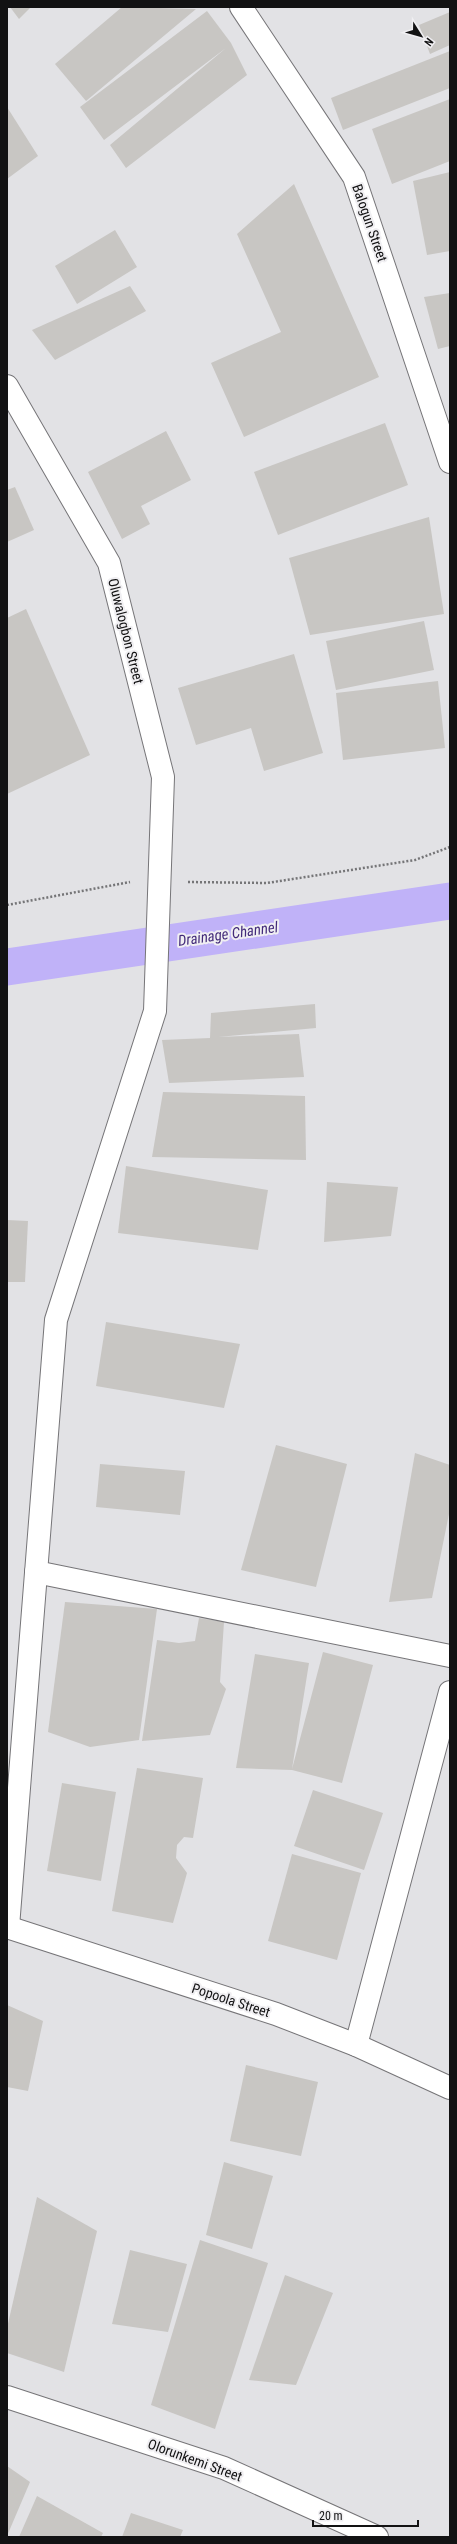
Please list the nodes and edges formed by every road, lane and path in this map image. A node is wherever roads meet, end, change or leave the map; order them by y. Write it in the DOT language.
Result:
graph roads {
  1 [pos="242,7"];
  2 [pos="7,386"];
  3 [pos="450,462"];
  4 [pos="450,847"];
  5 [pos="159,890"];
  6 [pos="7,905"];
  7 [pos="36,1572"];
  8 [pos="450,1656"];
  9 [pos="450,1692"];
  10 [pos="7,1927"];
  11 [pos="356,2045"];
  12 [pos="450,2088"];
  13 [pos="7,2397"];
  14 [pos="378,2537"];
  1 -- 3 [label="street, Balogun Street"];
  2 -- 5 [label="street, Oluwalogbon Street"];
  4 -- 5 [label="path"];
  5 -- 6 [label="path"];
  5 -- 7 [label="street, Oluwalogbon Street"];
  7 -- 8 [label="street"];
  7 -- 10 [label="street, Oluwalogbon Street"];
  9 -- 11 [label="street"];
  10 -- 11 [label="street, Popoola Street"];
  11 -- 12 [label="street, Popoola Street"];
  13 -- 14 [label="street, Olorunkemi Street"];
}
